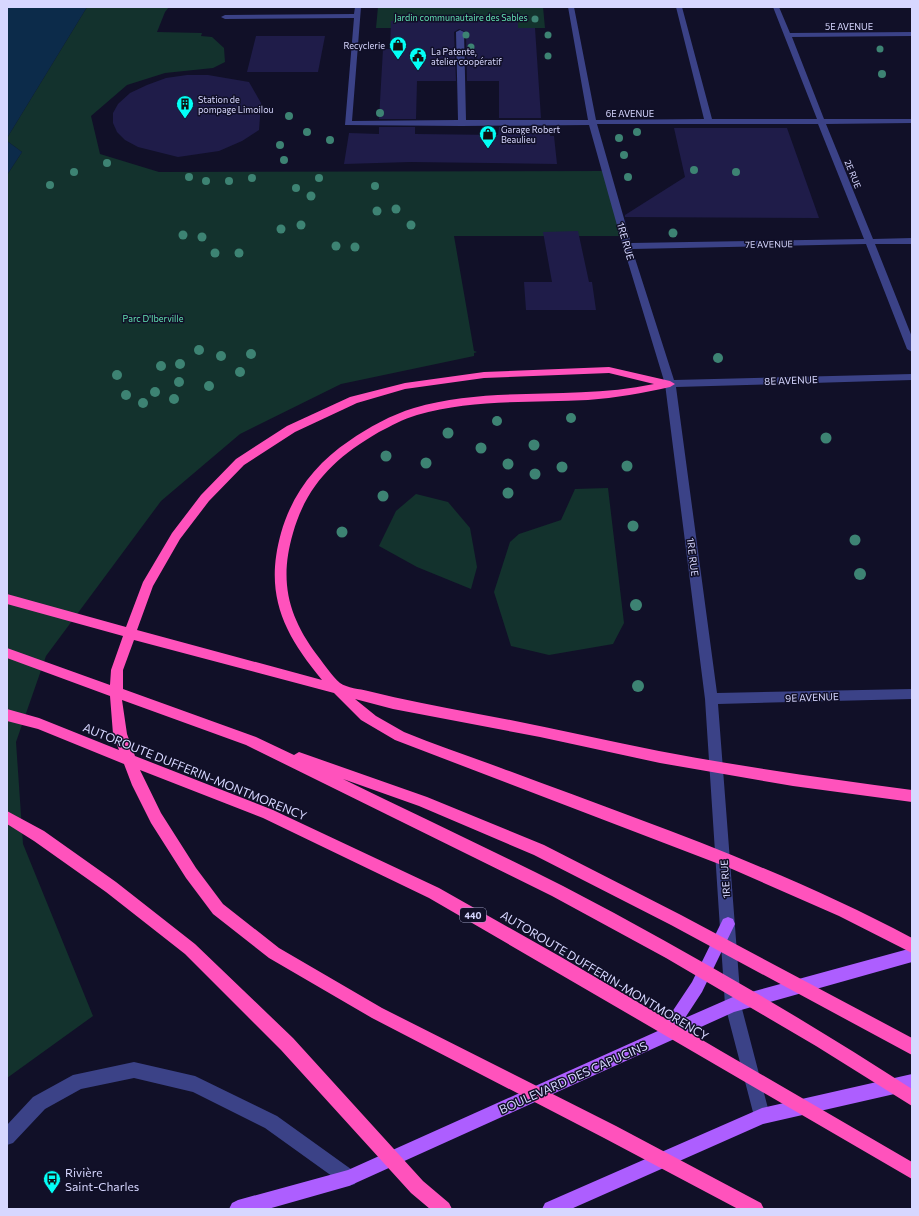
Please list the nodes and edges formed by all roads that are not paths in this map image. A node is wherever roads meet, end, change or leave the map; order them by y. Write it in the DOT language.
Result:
graph roads {
  1 [pos="358,7"];
  2 [pos="571,7"];
  3 [pos="678,7"];
  4 [pos="776,7"];
  5 [pos="357,16"];
  6 [pos="225,17"];
  7 [pos="460,32"];
  8 [pos="912,34"];
  9 [pos="787,35"];
  10 [pos="912,121"];
  11 [pos="709,122"];
  12 [pos="821,122"];
  13 [pos="593,123"];
  14 [pos="462,124"];
  15 [pos="912,241"];
  16 [pos="870,242"];
  17 [pos="627,246"];
  18 [pos="912,349"];
  19 [pos="912,377"];
  20 [pos="670,384"];
  21 [pos="7,599"];
  22 [pos="7,653"];
  23 [pos="912,694"];
  24 [pos="711,699"];
  25 [pos="7,715"];
  26 [pos="251,741"];
  27 [pos="912,796"];
  28 [pos="7,816"];
  29 [pos="728,924"];
  30 [pos="912,946"];
  31 [pos="912,955"];
  32 [pos="733,1005"];
  33 [pos="665,1036"];
  34 [pos="912,1047"];
  35 [pos="912,1082"];
  36 [pos="912,1098"];
  37 [pos="762,1116"];
  38 [pos="7,1137"];
  39 [pos="912,1171"];
  40 [pos="349,1178"];
  41 [pos="238,1209"];
  42 [pos="443,1209"];
  43 [pos="551,1209"];
  44 [pos="755,1209"];
  1 -- 5 [label="street"];
  2 -- 13 [label="street, 1RE RUE"];
  3 -- 11 [label="street"];
  4 -- 9 [label="street, 2E RUE"];
  5 -- 6 [label="street"];
  5 -- 14 [label="street, 6E AVENUE"];
  7 -- 14 [label="street"];
  8 -- 9 [label="street, 5E AVENUE"];
  9 -- 12 [label="street, 2E RUE"];
  10 -- 12 [label="street, 6E AVENUE"];
  11 -- 12 [label="street, 6E AVENUE"];
  11 -- 13 [label="street, 6E AVENUE"];
  12 -- 16 [label="street, 2E RUE"];
  13 -- 14 [label="street, 6E AVENUE"];
  13 -- 17 [label="street, 1RE RUE"];
  15 -- 16 [label="street, 7E AVENUE"];
  16 -- 17 [label="street, 7E AVENUE"];
  16 -- 18 [label="street, 2E RUE"];
  17 -- 20 [label="street, 1RE RUE"];
  19 -- 20 [label="street, 8E AVENUE"];
  20 -- 24 [label="street, 1RE RUE"];
  20 -- 30 [label="highway"];
  20 -- 44 [label="highway"];
  21 -- 27 [label="highway"];
  22 -- 26 [label="highway"];
  23 -- 24 [label="street, 9E AVENUE"];
  24 -- 29 [label="street, 1RE RUE"];
  25 -- 39 [label="highway, AUTOROUTE DUFFERIN-MONTMORENCY / 440"];
  26 -- 34 [label="highway"];
  26 -- 36 [label="highway"];
  28 -- 42 [label="highway"];
  29 -- 32 [label="street, 1RE RUE"];
  29 -- 33 [label="main road"];
  31 -- 32 [label="main road, BOULEVARD DES CAPUCINS"];
  32 -- 33 [label="main road, BOULEVARD DES CAPUCINS"];
  32 -- 37 [label="street, 1RE RUE"];
  33 -- 40 [label="main road, BOULEVARD DES CAPUCINS"];
  35 -- 37 [label="main road"];
  37 -- 43 [label="main road"];
  38 -- 40 [label="street"];
  40 -- 41 [label="main road, BOULEVARD DES CAPUCINS"];
}
